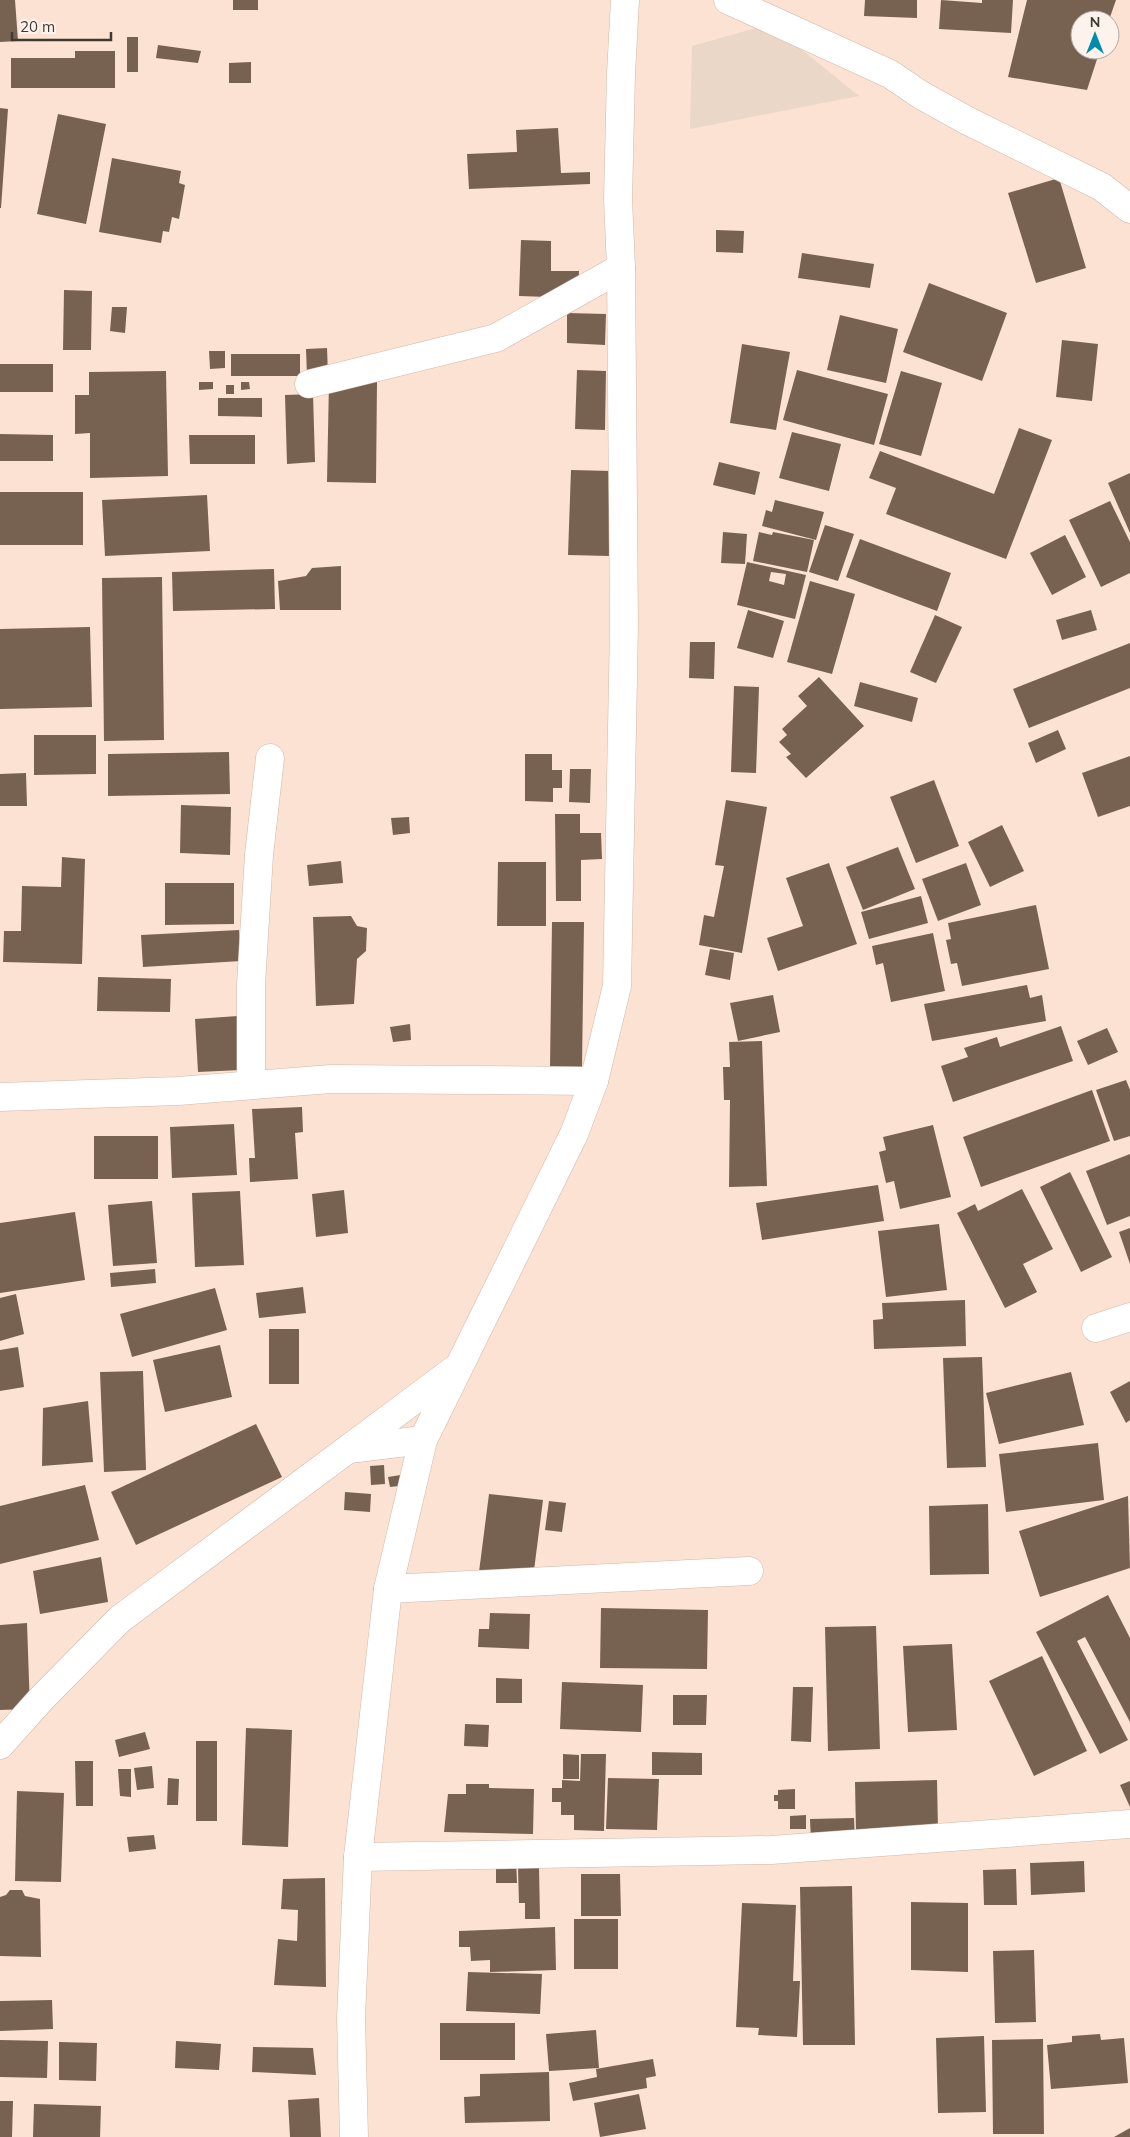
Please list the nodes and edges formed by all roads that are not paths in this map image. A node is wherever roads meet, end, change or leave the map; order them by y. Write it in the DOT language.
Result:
graph roads {
  1 [pos="625,0"];
  2 [pos="728,0"];
  3 [pos="1130,209"];
  4 [pos="621,268"];
  5 [pos="309,384"];
  6 [pos="270,758"];
  7 [pos="594,1081"];
  8 [pos="251,1086"];
  9 [pos="0,1097"];
  10 [pos="1130,1317"];
  11 [pos="1096,1328"];
  12 [pos="459,1366"];
  13 [pos="423,1440"];
  14 [pos="347,1449"];
  15 [pos="749,1571"];
  16 [pos="388,1589"];
  17 [pos="0,1745"];
  18 [pos="1130,1824"];
  19 [pos="358,1858"];
  20 [pos="354,2137"];
  1 -- 4 [label="street"];
  2 -- 3 [label="street"];
  4 -- 5 [label="street"];
  4 -- 7 [label="street"];
  6 -- 8 [label="street"];
  7 -- 8 [label="street"];
  7 -- 12 [label="street"];
  8 -- 9 [label="street"];
  10 -- 11 [label="street"];
  12 -- 13 [label="street"];
  12 -- 14 [label="street"];
  13 -- 14 [label="street"];
  13 -- 16 [label="street"];
  14 -- 17 [label="street"];
  15 -- 16 [label="street"];
  16 -- 19 [label="street"];
  18 -- 19 [label="street"];
  19 -- 20 [label="street"];
}
